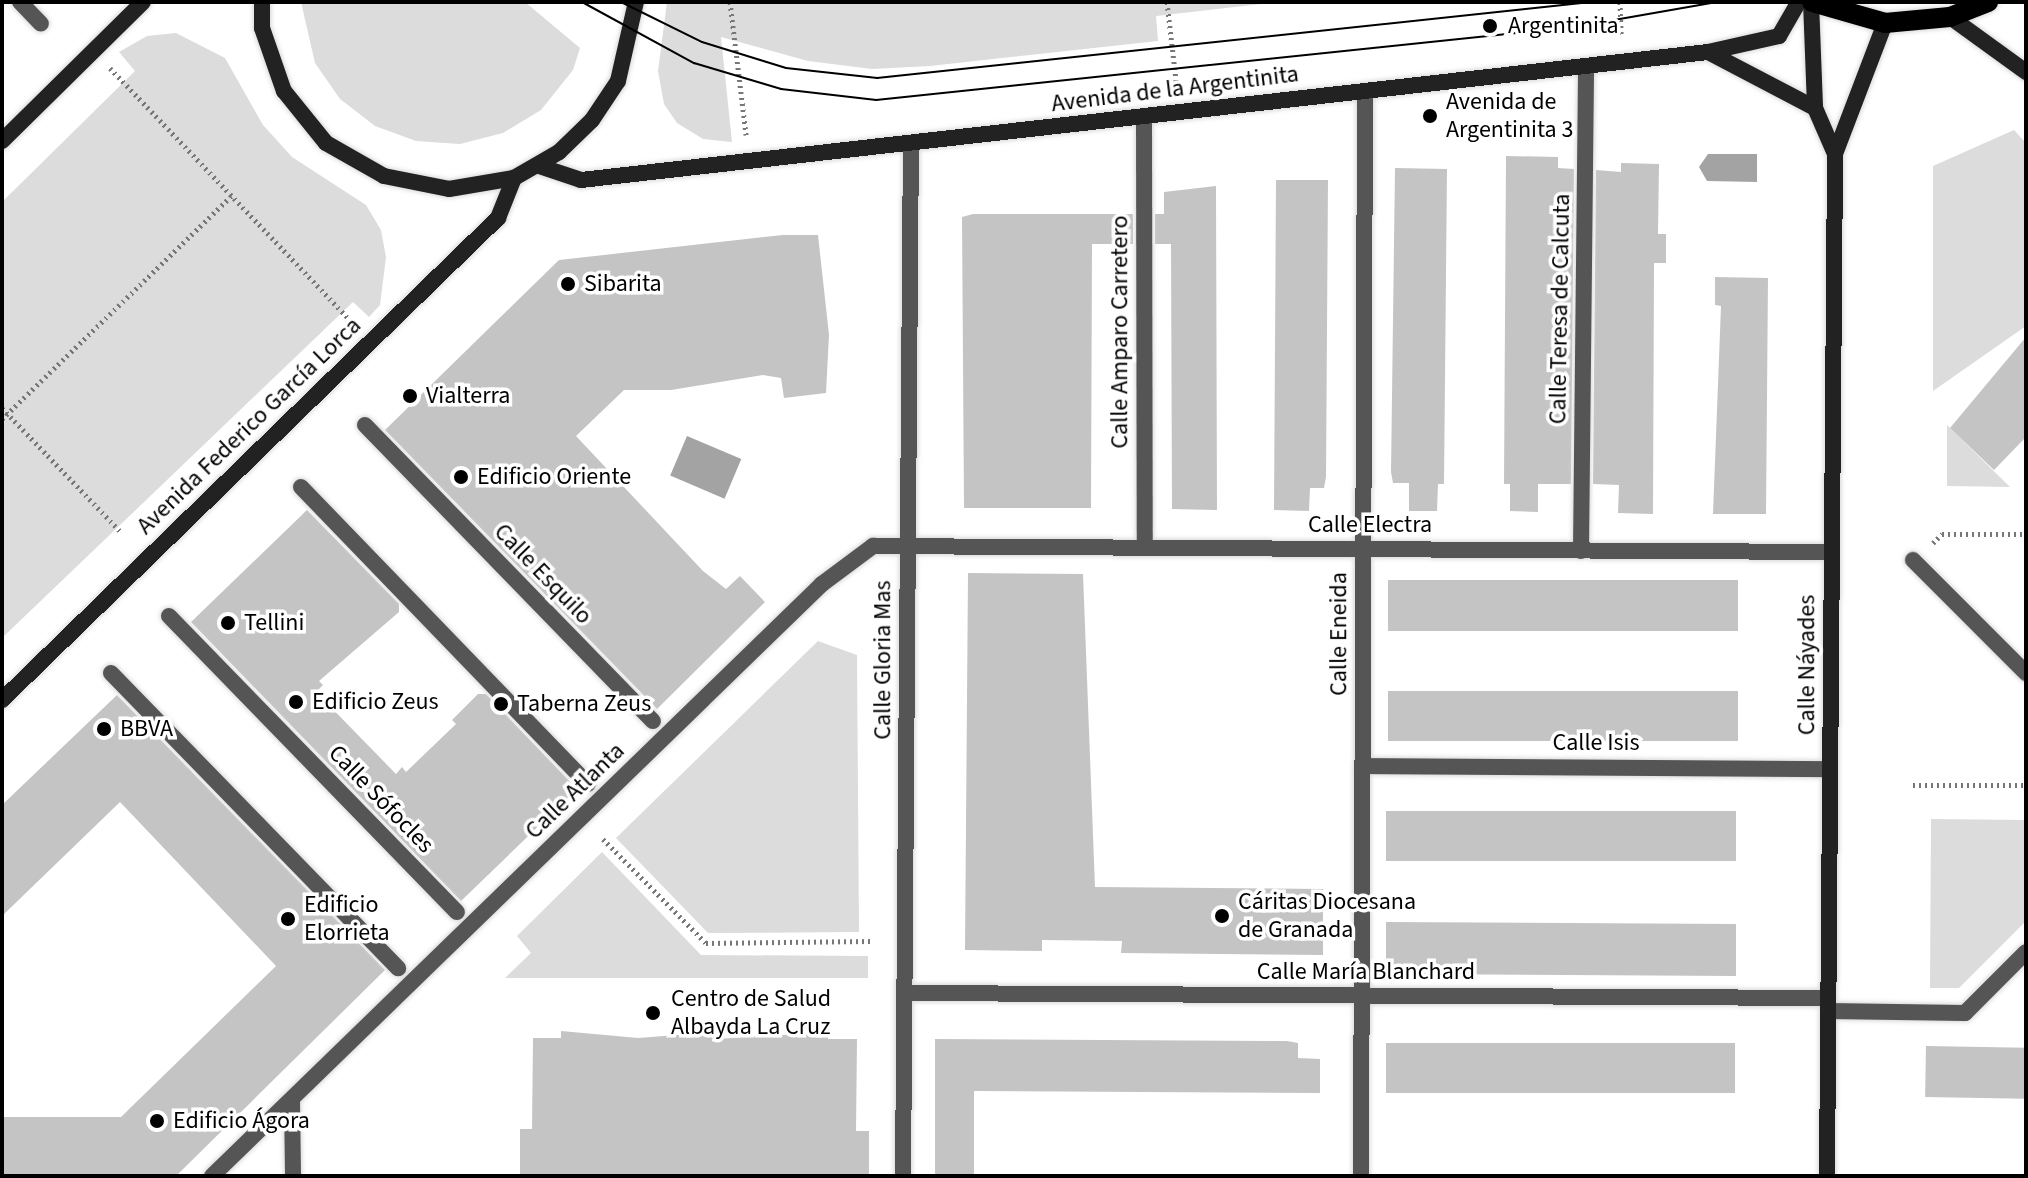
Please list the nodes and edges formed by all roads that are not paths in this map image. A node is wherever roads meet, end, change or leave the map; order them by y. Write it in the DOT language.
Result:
graph roads {
  1 [pos="20,2"];
  2 [pos="143,2"];
  3 [pos="262,2"];
  4 [pos="636,2"];
  5 [pos="1799,2"];
  6 [pos="1812,2"];
  7 [pos="1988,2"];
  8 [pos="1950,17"];
  9 [pos="1885,23"];
  10 [pos="41,24"];
  11 [pos="1708,52"];
  12 [pos="1586,67"];
  13 [pos="2026,72"];
  14 [pos="1365,92"];
  15 [pos="1815,108"];
  16 [pos="1144,117"];
  17 [pos="2,141"];
  18 [pos="911,144"];
  19 [pos="1835,154"];
  20 [pos="539,166"];
  21 [pos="514,178"];
  22 [pos="365,425"];
  23 [pos="301,487"];
  24 [pos="908,546"];
  25 [pos="1145,548"];
  26 [pos="1363,549"];
  27 [pos="1581,551"];
  28 [pos="1831,552"];
  29 [pos="1913,560"];
  30 [pos="169,616"];
  31 [pos="111,673"];
  32 [pos="2026,673"];
  33 [pos="2,700"];
  34 [pos="653,721"];
  35 [pos="1362,766"];
  36 [pos="1830,769"];
  37 [pos="588,784"];
  38 [pos="457,912"];
  39 [pos="2026,952"];
  40 [pos="398,968"];
  41 [pos="905,993"];
  42 [pos="1361,996"];
  43 [pos="1828,1004"];
  44 [pos="292,1102"];
  45 [pos="212,1176"];
  46 [pos="293,1176"];
  47 [pos="903,1176"];
  48 [pos="1361,1176"];
  49 [pos="1827,1176"];
  1 -- 10 [label="street"];
  2 -- 17 [label="main road"];
  3 -- 21 [label="main road"];
  4 -- 20 [label="main road"];
  5 -- 11 [label="main road, Avenida de la Argentinita"];
  6 -- 9 [label="main road"];
  6 -- 15 [label="main road, Calle Náyades"];
  7 -- 8 [label="main road"];
  8 -- 9 [label="main road"];
  8 -- 13 [label="main road"];
  9 -- 19 [label="main road, Calle Náyades"];
  11 -- 12 [label="main road, Avenida de la Argentinita"];
  11 -- 15 [label="main road"];
  12 -- 14 [label="main road, Avenida de la Argentinita"];
  12 -- 27 [label="street, Calle Teresa de Calcuta"];
  14 -- 16 [label="main road, Avenida de la Argentinita"];
  14 -- 26 [label="street, Calle Eneida"];
  15 -- 19 [label="main road, Calle Náyades"];
  16 -- 18 [label="main road, Avenida de la Argentinita"];
  16 -- 25 [label="street, Calle Amparo Carretero"];
  18 -- 20 [label="main road, Avenida de la Argentinita"];
  18 -- 24 [label="street, Calle Gloria Mas"];
  19 -- 28 [label="main road, Calle Náyades"];
  20 -- 21 [label="main road"];
  21 -- 33 [label="main road, Avenida Federico García Lorca"];
  22 -- 34 [label="street, Calle Esquilo"];
  23 -- 37 [label="street"];
  24 -- 25 [label="street, Calle Electra"];
  24 -- 41 [label="street, Calle Gloria Mas"];
  24 -- 44 [label="street, Calle Atlanta"];
  25 -- 26 [label="street, Calle Electra"];
  26 -- 27 [label="street, Calle Electra"];
  26 -- 35 [label="street, Calle Eneida"];
  27 -- 28 [label="street, Calle Electra"];
  28 -- 36 [label="main road, Calle Náyades"];
  29 -- 32 [label="street"];
  30 -- 38 [label="street, Calle Sófocles"];
  31 -- 40 [label="street"];
  35 -- 36 [label="street, Calle Isis"];
  35 -- 42 [label="street, Calle Eneida"];
  36 -- 43 [label="main road, Calle Náyades"];
  39 -- 43 [label="street, Calle María Blanchard"];
  41 -- 42 [label="street, Calle María Blanchard"];
  41 -- 47 [label="street, Calle Gloria Mas"];
  42 -- 43 [label="street, Calle María Blanchard"];
  42 -- 48 [label="street, Calle Eneida"];
  43 -- 49 [label="main road, Calle Náyades"];
  44 -- 45 [label="street, Calle Atlanta"];
  44 -- 46 [label="street"];
}
